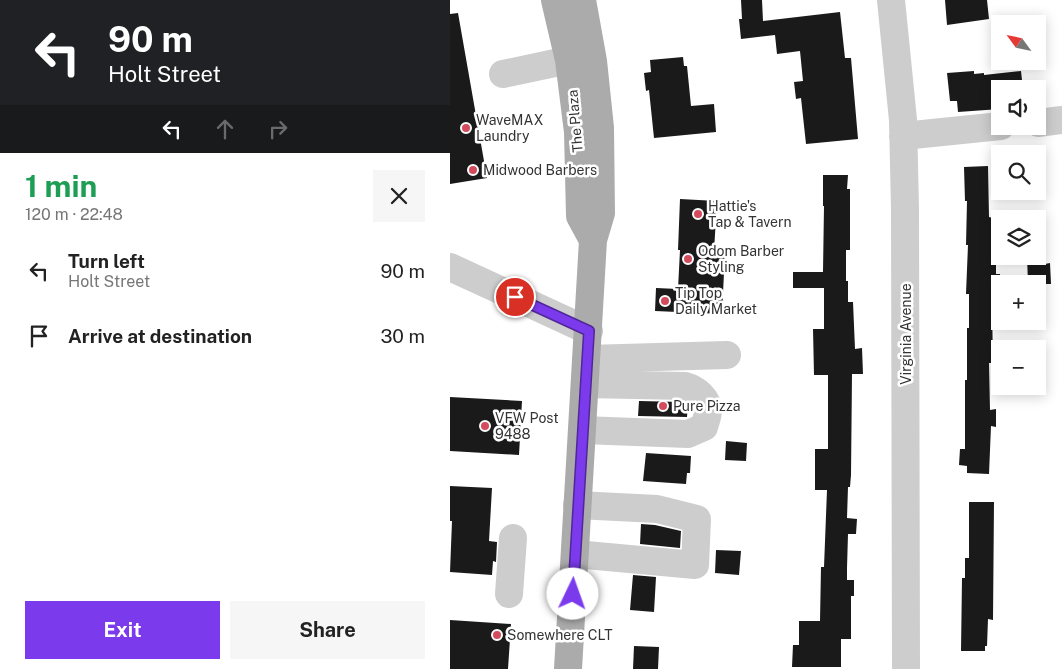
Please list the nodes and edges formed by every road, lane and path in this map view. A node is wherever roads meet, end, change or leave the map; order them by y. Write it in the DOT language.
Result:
graph roads {
  1 [pos="555,0"];
  2 [pos="582,0"];
  3 [pos="891,0"];
  4 [pos="569,60"];
  5 [pos="503,74"];
  6 [pos="1062,120"];
  7 [pos="1046,122"];
  8 [pos="991,127"];
  9 [pos="903,136"];
  10 [pos="593,240"];
  11 [pos="450,267"];
  12 [pos="589,331"];
  13 [pos="727,355"];
  14 [pos="586,372"];
  15 [pos="582,430"];
  16 [pos="577,505"];
  17 [pos="513,538"];
  18 [pos="575,554"];
  19 [pos="509,594"];
  20 [pos="568,669"];
  21 [pos="906,669"];
  1 -- 4 [label="main road, The Plaza"];
  2 -- 10 [label="main road, The Plaza"];
  3 -- 9 [label="street, Virginia Avenue"];
  4 -- 5 [label="street"];
  4 -- 10 [label="main road, The Plaza"];
  6 -- 7 [label="street"];
  8 -- 9 [label="street"];
  9 -- 21 [label="street, Virginia Avenue"];
  10 -- 12 [label="main road, The Plaza"];
  11 -- 12 [label="street"];
  12 -- 14 [label="main road, The Plaza"];
  13 -- 14 [label="street"];
  14 -- 15 [label="main road, The Plaza"];
  14 -- 15 [label="street"];
  15 -- 16 [label="main road, The Plaza"];
  16 -- 18 [label="main road, The Plaza"];
  16 -- 18 [label="street"];
  17 -- 19 [label="street"];
  18 -- 20 [label="main road, The Plaza"];
}
